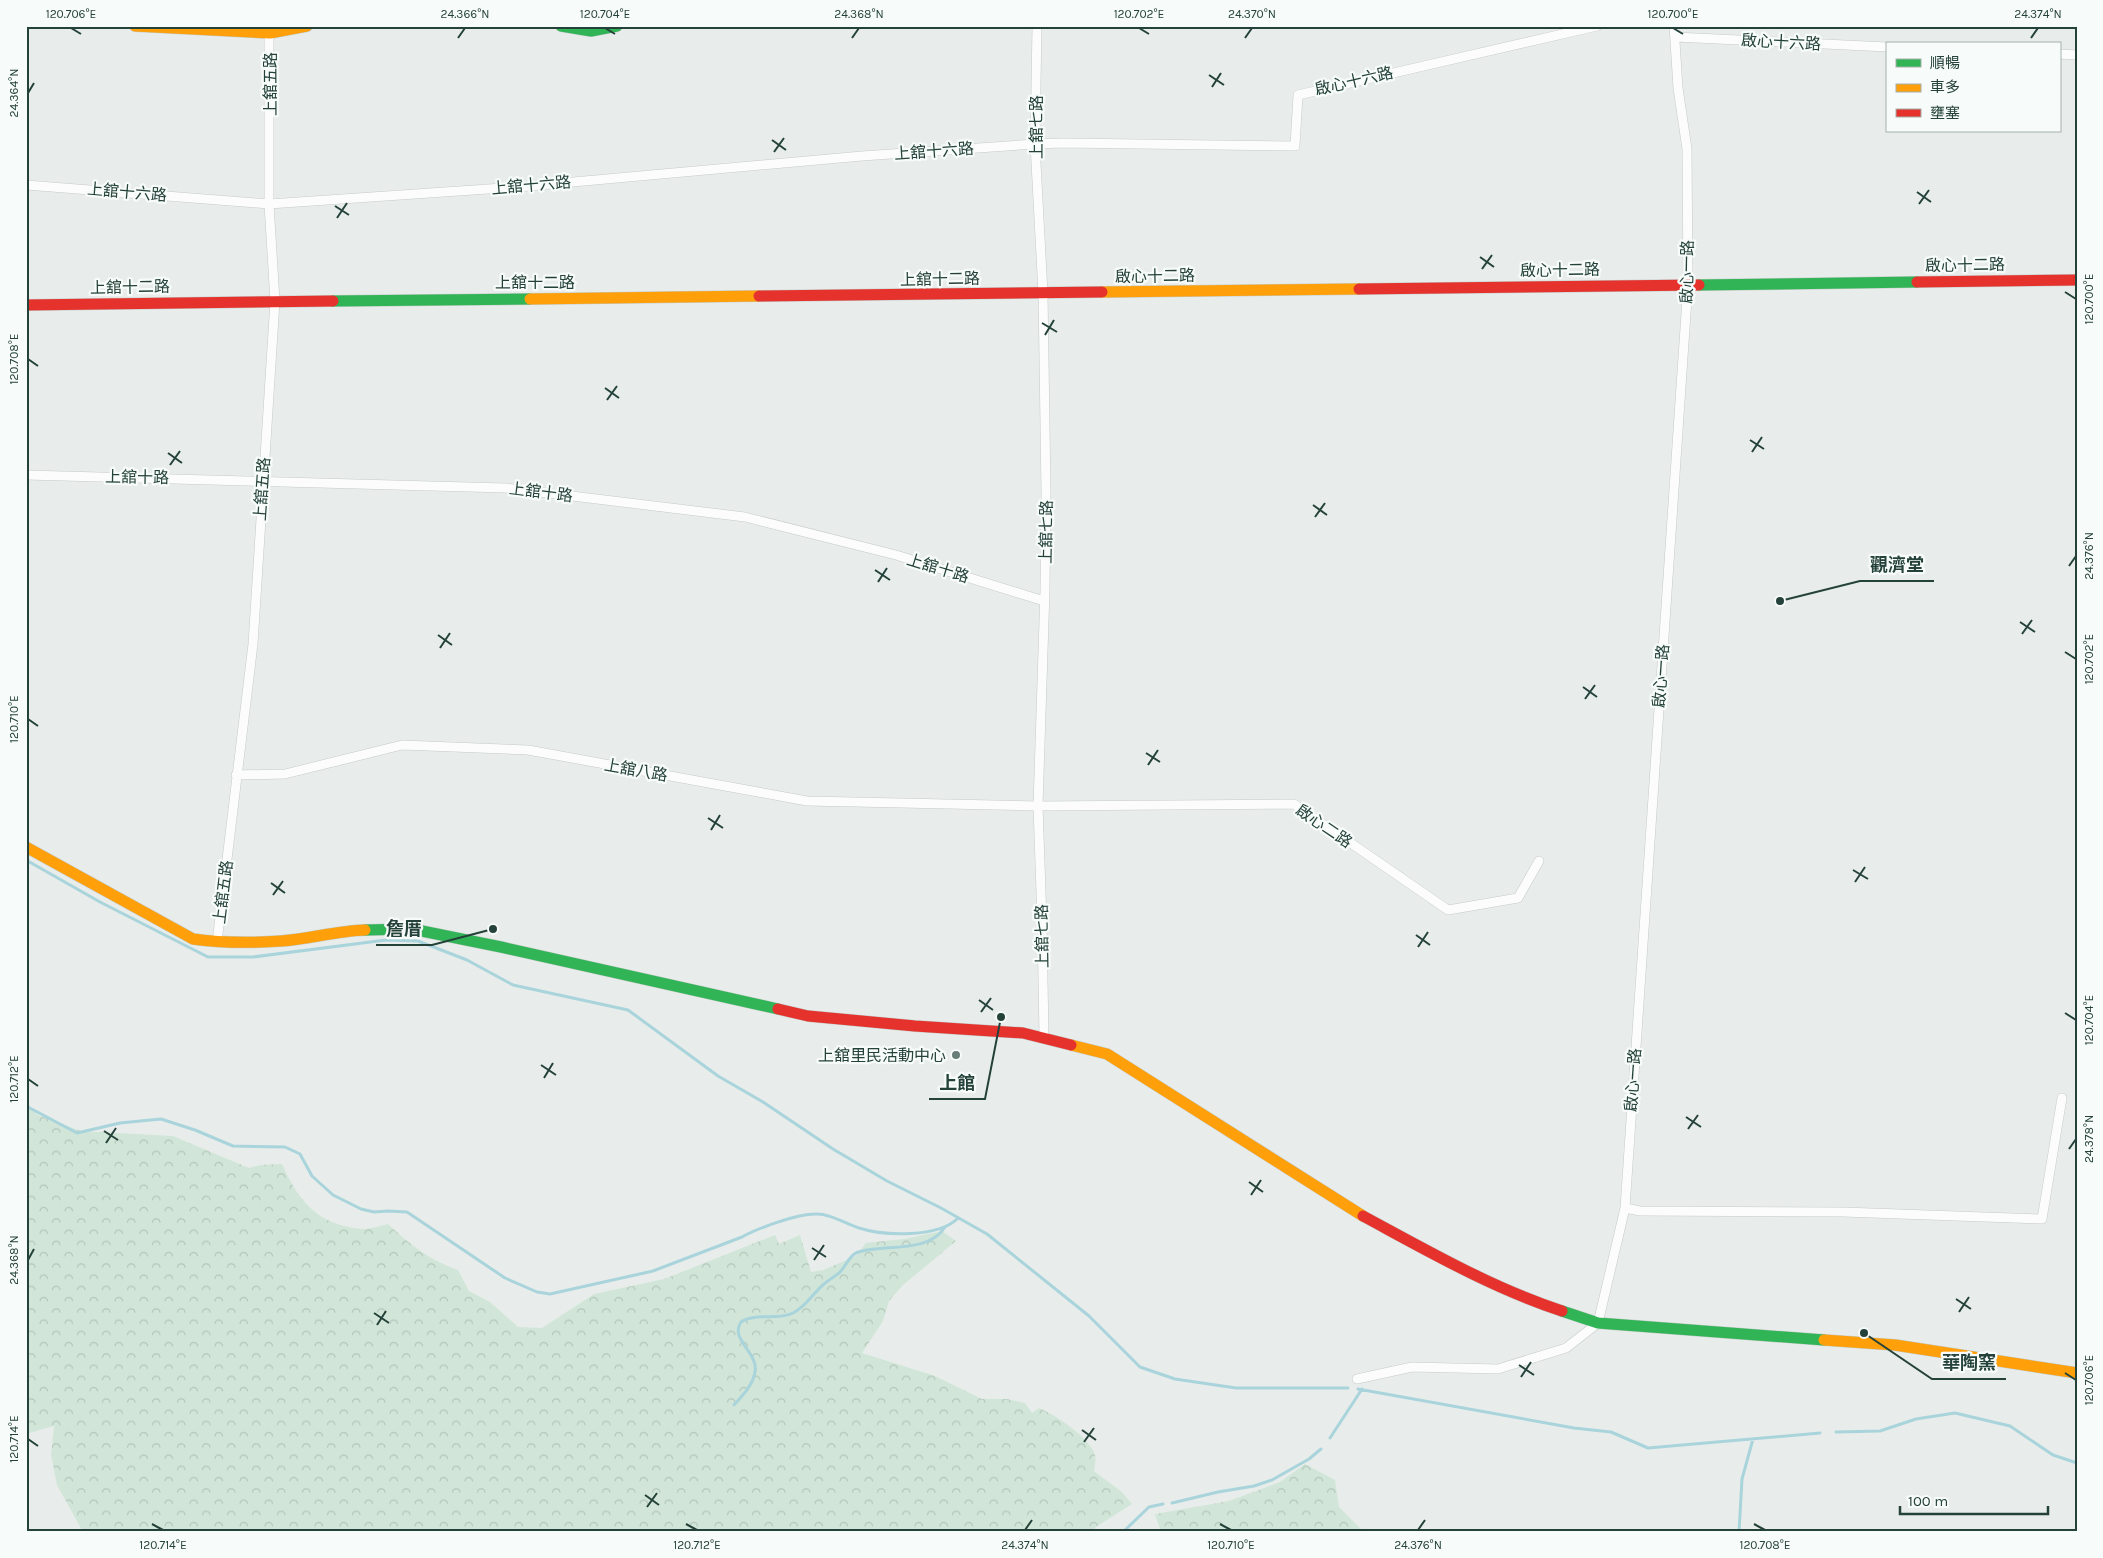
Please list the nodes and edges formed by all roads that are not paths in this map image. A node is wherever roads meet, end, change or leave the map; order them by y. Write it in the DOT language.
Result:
graph roads {
  1 [pos="134,26"];
  2 [pos="307,26"];
  3 [pos="561,26"];
  4 [pos="617,26"];
  5 [pos="1037,26"];
  6 [pos="1597,26"];
  7 [pos="1674,26"];
  8 [pos="270,30"];
  9 [pos="1675,37"];
  10 [pos="1886,47"];
  11 [pos="2060,54"];
  12 [pos="2077,55"];
  13 [pos="1035,144"];
  14 [pos="26,185"];
  15 [pos="269,204"];
  16 [pos="2077,280"];
  17 [pos="1688,284"];
  18 [pos="1043,293"];
  19 [pos="275,300"];
  20 [pos="26,305"];
  21 [pos="26,475"];
  22 [pos="262,480"];
  23 [pos="1044,601"];
  24 [pos="236,775"];
  25 [pos="1038,806"];
  26 [pos="26,847"];
  27 [pos="1539,861"];
  28 [pos="217,942"];
  29 [pos="1044,1037"];
  30 [pos="2062,1098"];
  31 [pos="1625,1208"];
  32 [pos="1598,1323"];
  33 [pos="2077,1374"];
  34 [pos="1357,1379"];
  1 -- 8 [label="street"];
  2 -- 8 [label="street"];
  3 -- 4 [label="street"];
  5 -- 13 [label="street, 上舘七路"];
  6 -- 13 [label="street, 啟心十六路"];
  7 -- 9 [label="street, 啟心一路"];
  8 -- 15 [label="street, 上舘五路"];
  9 -- 10 [label="street, 啟心十六路"];
  9 -- 17 [label="street, 啟心一路"];
  11 -- 12 [label="street"];
  13 -- 15 [label="street, 上舘十六路"];
  13 -- 18 [label="street, 上舘七路"];
  14 -- 15 [label="street, 上舘十六路"];
  15 -- 19 [label="street, 上舘五路"];
  16 -- 17 [label="street, 啟心十二路"];
  17 -- 18 [label="street, 啟心十二路"];
  17 -- 31 [label="street, 啟心一路"];
  18 -- 19 [label="street, 上舘十二路"];
  18 -- 23 [label="street, 上舘七路"];
  19 -- 20 [label="street, 上舘十二路"];
  19 -- 22 [label="street, 上舘五路"];
  21 -- 22 [label="street, 上舘十路"];
  22 -- 23 [label="street, 上舘十路"];
  22 -- 24 [label="street, 上舘五路"];
  23 -- 25 [label="street, 上舘七路"];
  24 -- 25 [label="street, 上舘八路"];
  24 -- 28 [label="street, 上舘五路"];
  25 -- 27 [label="street, 啟心二路"];
  25 -- 29 [label="street, 上舘七路"];
  26 -- 28 [label="street"];
  28 -- 29 [label="street"];
  29 -- 32 [label="street"];
  30 -- 31 [label="street"];
  31 -- 32 [label="street, 啟心一路"];
  32 -- 33 [label="street"];
  32 -- 34 [label="street"];
}
